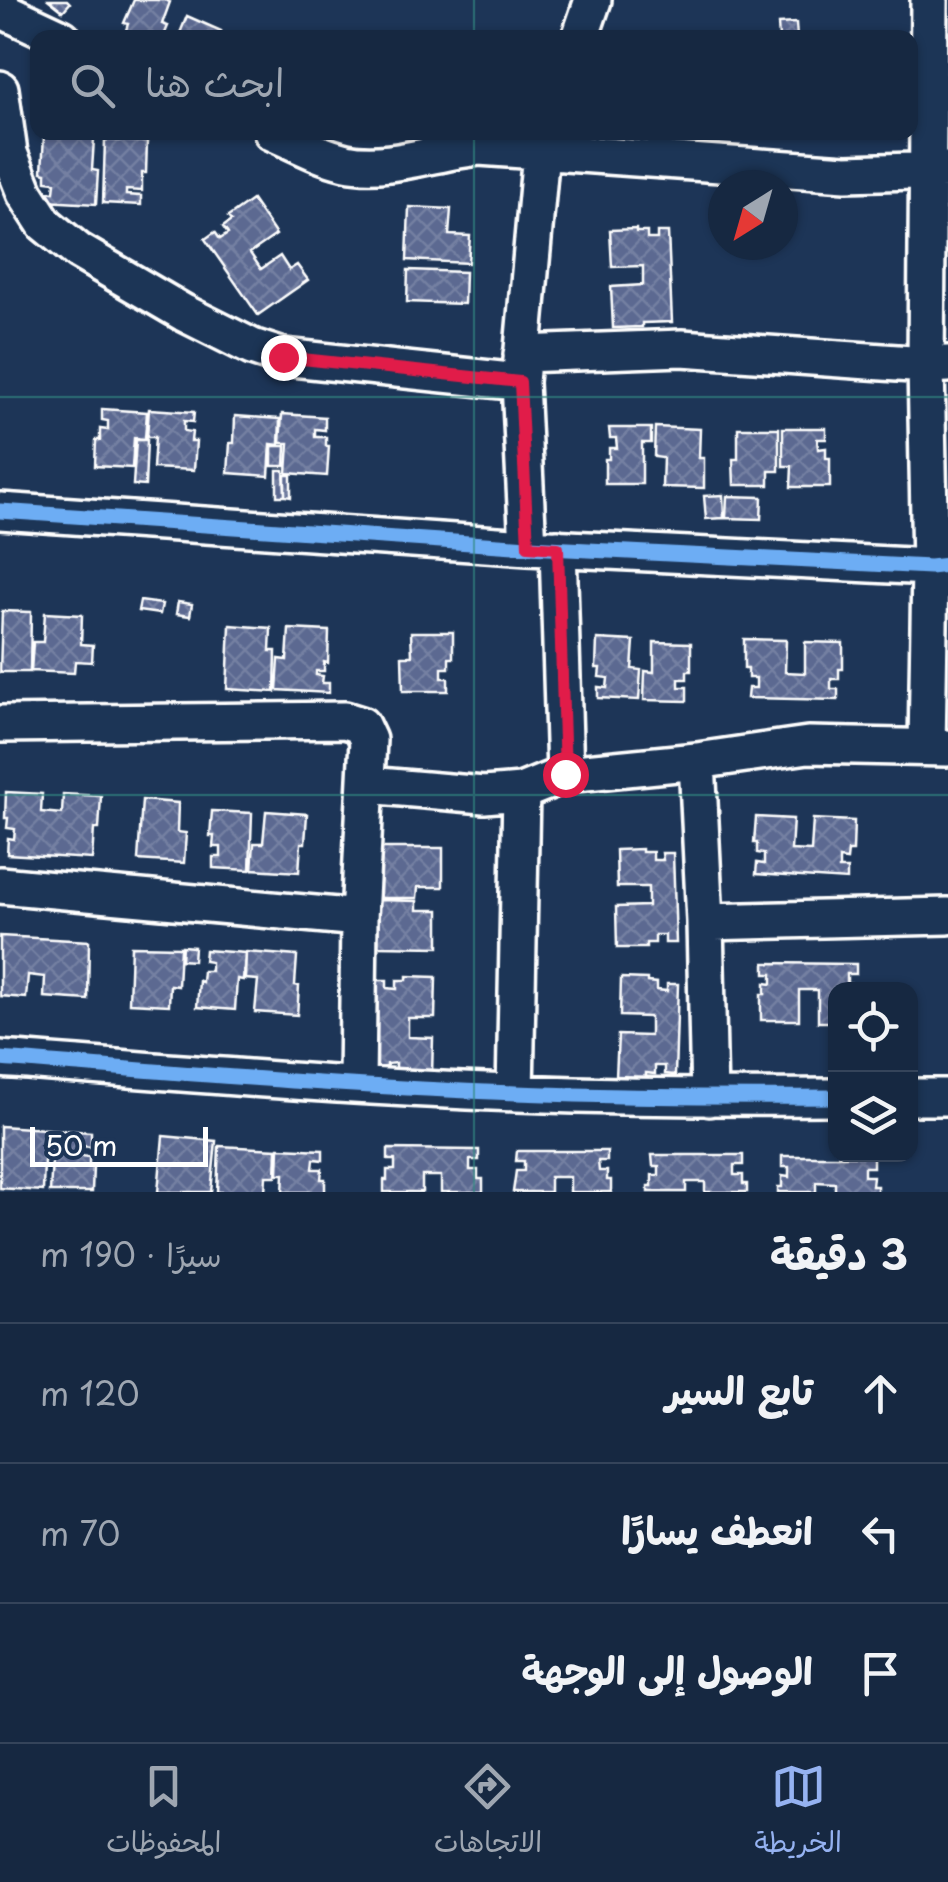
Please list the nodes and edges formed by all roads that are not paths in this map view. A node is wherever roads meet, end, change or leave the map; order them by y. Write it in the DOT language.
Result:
graph roads {
  1 [pos="593,0"];
  2 [pos="929,0"];
  3 [pos="0,10"];
  4 [pos="44,30"];
  5 [pos="583,30"];
  6 [pos="0,89"];
  7 [pos="289,140"];
  8 [pos="544,142"];
  9 [pos="938,170"];
  10 [pos="937,364"];
  11 [pos="521,368"];
  12 [pos="0,511"];
  13 [pos="543,547"];
  14 [pos="939,566"];
  15 [pos="0,724"];
  16 [pos="938,747"];
  17 [pos="697,761"];
  18 [pos="565,774"];
  19 [pos="368,785"];
  20 [pos="521,792"];
  21 [pos="0,885"];
  22 [pos="948,916"];
  23 [pos="359,918"];
  24 [pos="705,922"];
  25 [pos="0,1060"];
  26 [pos="357,1085"];
  27 [pos="515,1094"];
  28 [pos="828,1097"];
  29 [pos="918,1097"];
  30 [pos="948,1097"];
  31 [pos="708,1098"];
  1 -- 5 [label="street"];
  2 -- 9 [label="street"];
  3 -- 4 [label="street"];
  6 -- 11 [label="street"];
  7 -- 8 [label="street"];
  8 -- 9 [label="street"];
  8 -- 11 [label="street"];
  9 -- 10 [label="street"];
  10 -- 11 [label="street"];
  10 -- 14 [label="street"];
  11 -- 13 [label="street"];
  12 -- 13 [label="street"];
  13 -- 14 [label="street"];
  13 -- 18 [label="street"];
  14 -- 16 [label="street"];
  15 -- 19 [label="street"];
  16 -- 17 [label="street"];
  17 -- 18 [label="street"];
  17 -- 24 [label="street"];
  18 -- 20 [label="street"];
  19 -- 20 [label="street"];
  19 -- 23 [label="street"];
  20 -- 27 [label="street"];
  21 -- 23 [label="street"];
  22 -- 24 [label="street"];
  23 -- 26 [label="street"];
  24 -- 31 [label="street"];
  25 -- 26 [label="street"];
  26 -- 27 [label="street"];
  27 -- 31 [label="street"];
  28 -- 31 [label="street"];
  29 -- 30 [label="street"];
}
